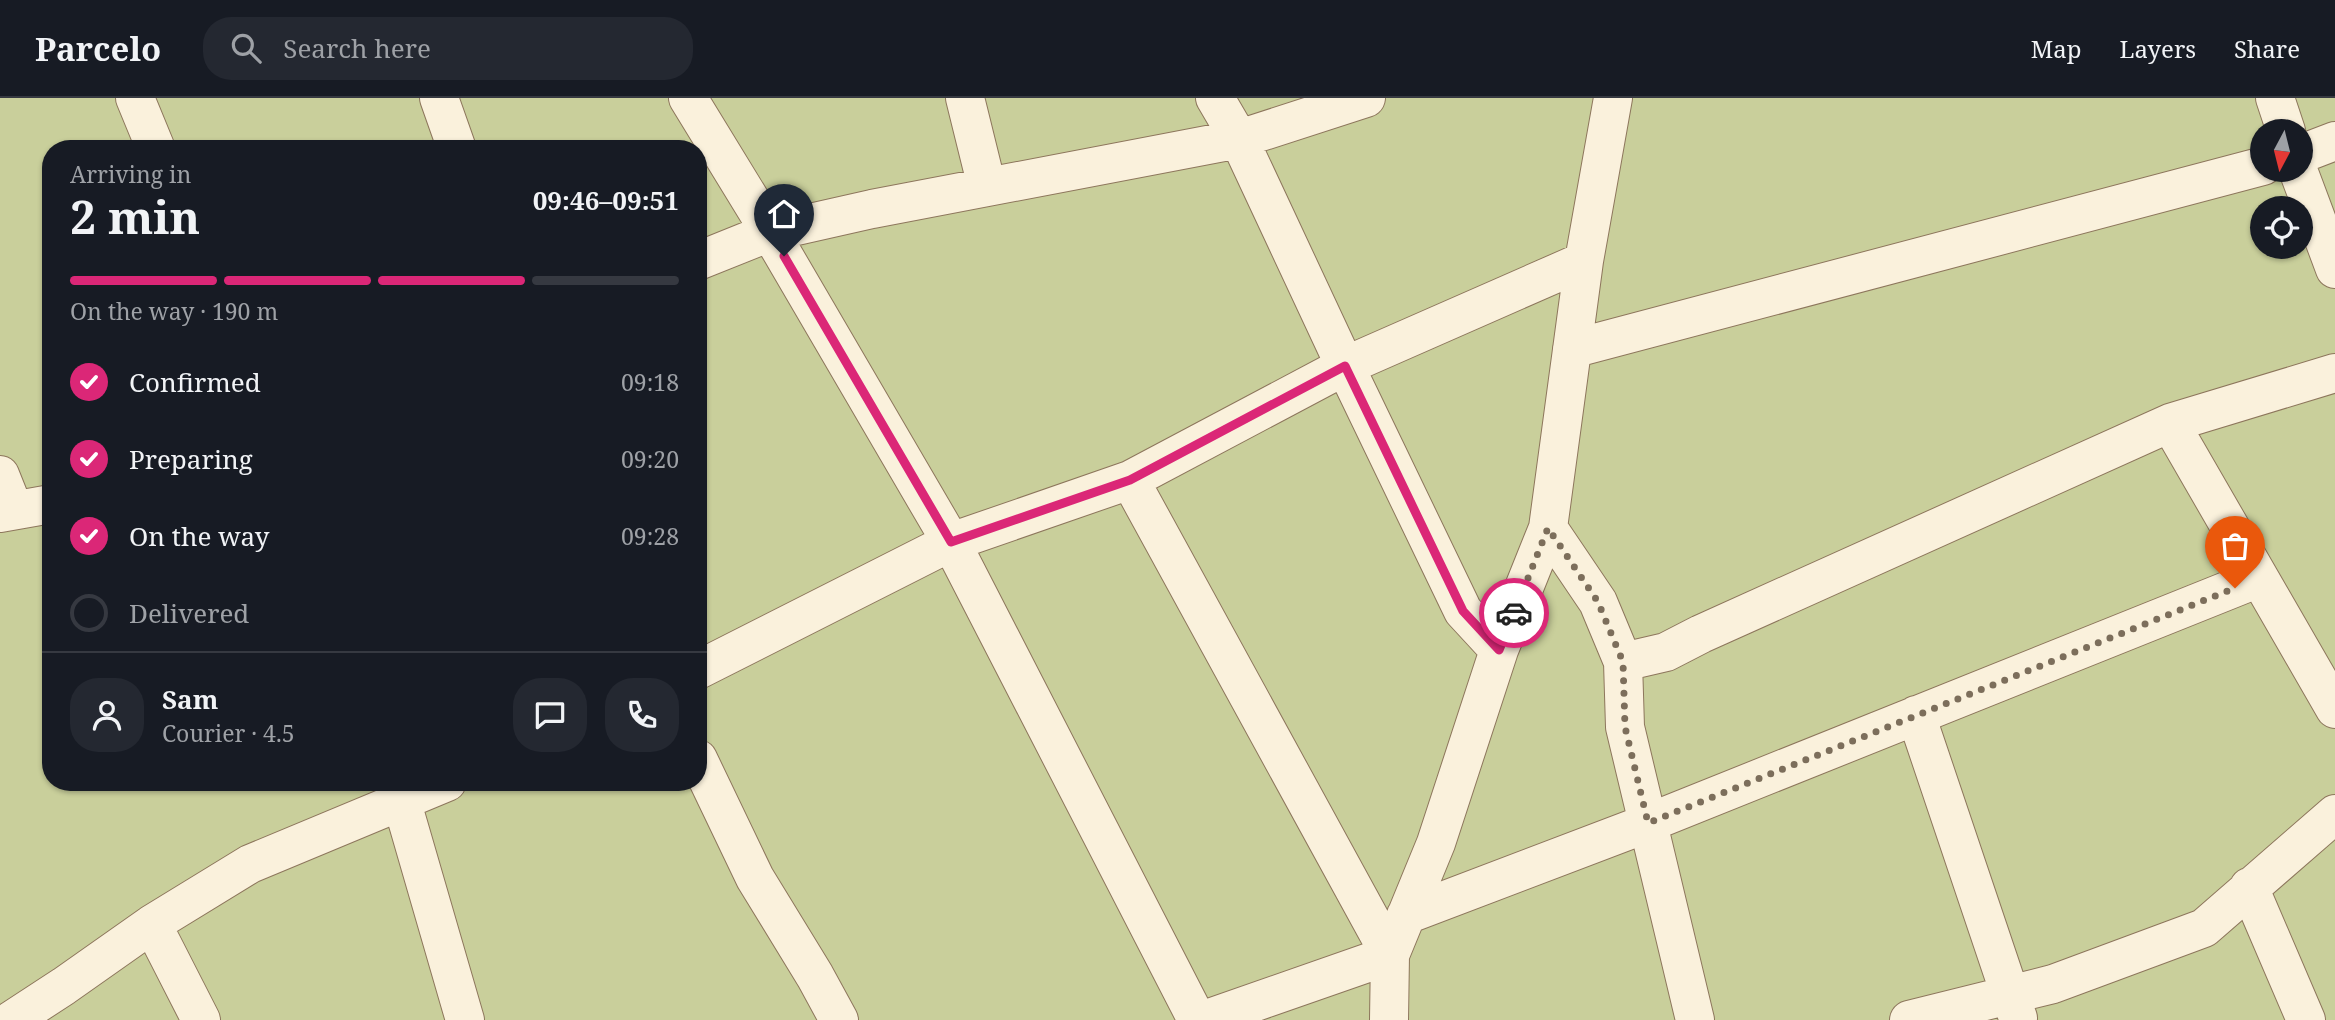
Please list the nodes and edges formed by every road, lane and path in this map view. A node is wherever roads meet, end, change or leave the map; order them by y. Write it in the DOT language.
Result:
graph roads {
  1 [pos="135,98"];
  2 [pos="439,98"];
  3 [pos="688,98"];
  4 [pos="965,98"];
  5 [pos="1215,98"];
  6 [pos="1366,98"];
  7 [pos="1613,98"];
  8 [pos="2275,98"];
  9 [pos="2282,119"];
  10 [pos="1239,139"];
  11 [pos="152,140"];
  12 [pos="454,140"];
  13 [pos="2335,141"];
  14 [pos="2314,149"];
  15 [pos="2250,169"];
  16 [pos="2302,182"];
  17 [pos="987,187"];
  18 [pos="771,232"];
  19 [pos="707,257"];
  20 [pos="1584,261"];
  21 [pos="2335,269"];
  22 [pos="1572,349"];
  23 [pos="1345,366"];
  24 [pos="2335,373"];
  25 [pos="2170,423"];
  26 [pos="0,475"];
  27 [pos="1130,480"];
  28 [pos="42,506"];
  29 [pos="7,512"];
  30 [pos="1548,528"];
  31 [pos="951,542"];
  32 [pos="2259,578"];
  33 [pos="1499,650"];
  34 [pos="1623,662"];
  35 [pos="707,665"];
  36 [pos="2335,709"];
  37 [pos="1916,715"];
  38 [pos="707,778"];
  39 [pos="400,792"];
  40 [pos="2335,814"];
  41 [pos="1648,823"];
  42 [pos="2249,887"];
  43 [pos="1406,915"];
  44 [pos="152,924"];
  45 [pos="1390,955"];
  46 [pos="2015,1007"];
  47 [pos="12,1020"];
  48 [pos="201,1020"];
  49 [pos="465,1020"];
  50 [pos="839,1020"];
  51 [pos="1197,1020"];
  52 [pos="1205,1020"];
  53 [pos="1389,1020"];
  54 [pos="1695,1020"];
  55 [pos="1909,1020"];
  56 [pos="2306,1020"];
  1 -- 11 [label="street"];
  2 -- 12 [label="street"];
  3 -- 18 [label="street"];
  4 -- 17 [label="street"];
  5 -- 10 [label="street"];
  6 -- 10 [label="street"];
  7 -- 20 [label="street"];
  8 -- 9 [label="street"];
  10 -- 17 [label="street"];
  10 -- 23 [label="street"];
  13 -- 14 [label="street"];
  15 -- 22 [label="street"];
  16 -- 21 [label="street"];
  17 -- 18 [label="street"];
  18 -- 19 [label="street"];
  18 -- 31 [label="street"];
  20 -- 22 [label="street"];
  20 -- 23 [label="street"];
  22 -- 30 [label="street"];
  23 -- 27 [label="street"];
  23 -- 33 [label="street"];
  24 -- 25 [label="street"];
  25 -- 32 [label="street"];
  25 -- 34 [label="street"];
  26 -- 29 [label="street"];
  27 -- 31 [label="street"];
  27 -- 45 [label="street"];
  28 -- 29 [label="street"];
  30 -- 33 [label="street"];
  30 -- 34 [label="street"];
  31 -- 35 [label="street"];
  31 -- 51 [label="street"];
  32 -- 36 [label="street"];
  32 -- 37 [label="street"];
  33 -- 43 [label="street"];
  34 -- 41 [label="street"];
  37 -- 41 [label="street"];
  37 -- 46 [label="street"];
  38 -- 50 [label="street"];
  39 -- 44 [label="street"];
  39 -- 49 [label="street"];
  40 -- 42 [label="street"];
  41 -- 43 [label="street"];
  41 -- 54 [label="street"];
  42 -- 46 [label="street"];
  42 -- 56 [label="street"];
  43 -- 45 [label="street"];
  44 -- 47 [label="street"];
  44 -- 48 [label="street"];
  45 -- 52 [label="street"];
  45 -- 53 [label="street"];
  46 -- 55 [label="street"];
}
